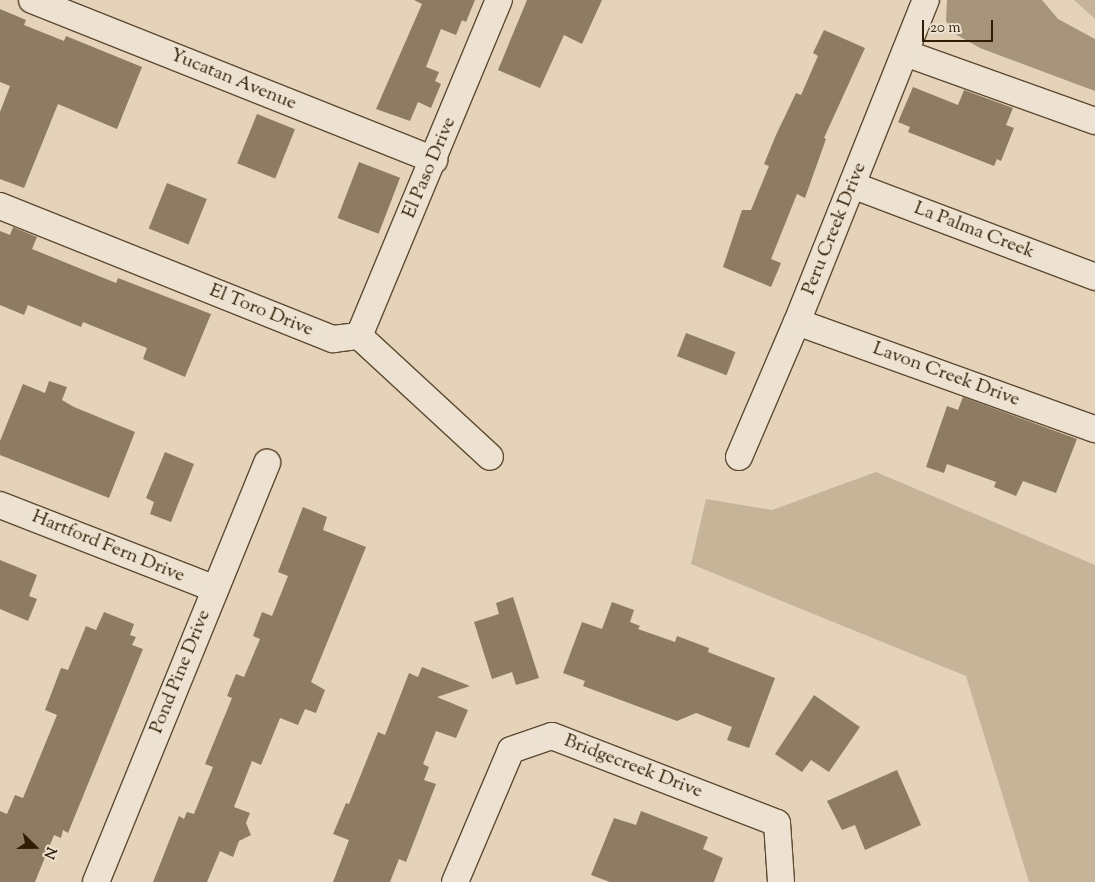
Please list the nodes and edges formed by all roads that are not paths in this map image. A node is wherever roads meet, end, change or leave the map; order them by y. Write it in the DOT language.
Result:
graph roads {
  1 [pos="32,0"];
  2 [pos="499,0"];
  3 [pos="926,0"];
  4 [pos="905,53"];
  5 [pos="1095,121"];
  6 [pos="434,160"];
  7 [pos="852,185"];
  8 [pos="0,206"];
  9 [pos="1095,277"];
  10 [pos="797,322"];
  11 [pos="359,336"];
  12 [pos="1095,429"];
  13 [pos="490,457"];
  14 [pos="739,457"];
  15 [pos="267,462"];
  16 [pos="0,505"];
  17 [pos="215,589"];
  18 [pos="96,882"];
  19 [pos="455,882"];
  20 [pos="781,882"];
  1 -- 6 [label="street, Yucatan Avenue"];
  2 -- 6 [label="street, El Paso Drive"];
  3 -- 4 [label="street, Peru Creek Drive"];
  4 -- 5 [label="street"];
  4 -- 7 [label="street, Peru Creek Drive"];
  6 -- 11 [label="street, El Paso Drive"];
  7 -- 9 [label="street, La Palma Creek"];
  7 -- 10 [label="street, Peru Creek Drive"];
  8 -- 11 [label="street, El Toro Drive"];
  10 -- 12 [label="street, Lavon Creek Drive"];
  10 -- 14 [label="street, Peru Creek Drive"];
  11 -- 13 [label="street"];
  15 -- 17 [label="street, Pond Pine Drive"];
  16 -- 17 [label="street, Hartford Fern Drive"];
  17 -- 18 [label="street, Pond Pine Drive"];
  19 -- 20 [label="street, Bridgecreek Drive"];
}
